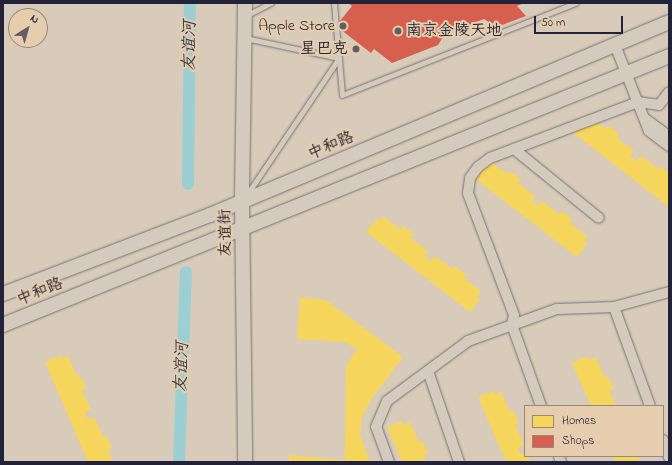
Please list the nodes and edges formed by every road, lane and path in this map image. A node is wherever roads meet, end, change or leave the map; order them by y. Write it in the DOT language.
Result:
graph roads {
  1 [pos="271,3"];
  2 [pos="334,3"];
  3 [pos="575,3"];
  4 [pos="244,10"];
  5 [pos="669,22"];
  6 [pos="244,38"];
  7 [pos="615,45"];
  8 [pos="669,56"];
  9 [pos="627,74"];
  10 [pos="669,92"];
  11 [pos="638,102"];
  12 [pos="644,118"];
  13 [pos="669,136"];
  14 [pos="669,146"];
  15 [pos="514,149"];
  16 [pos="242,201"];
  17 [pos="599,218"];
  18 [pos="243,228"];
  19 [pos="669,292"];
  20 [pos="3,294"];
  21 [pos="614,307"];
  22 [pos="3,325"];
  23 [pos="512,325"];
  24 [pos="428,371"];
  25 [pos="541,405"];
  26 [pos="650,405"];
  27 [pos="664,443"];
  28 [pos="669,457"];
  29 [pos="245,462"];
  30 [pos="389,462"];
  31 [pos="459,462"];
  1 -- 4 [label="lane"];
  2 -- 3 [label="lane"];
  4 -- 6 [label="main road, 友谊街"];
  5 -- 7 [label="main road, 中和路"];
  6 -- 16 [label="main road, 友谊街"];
  6 -- 16 [label="lane"];
  7 -- 9 [label="street"];
  7 -- 16 [label="main road, 中和路"];
  8 -- 9 [label="main road, 中和路"];
  9 -- 11 [label="street"];
  9 -- 18 [label="main road, 中和路"];
  10 -- 11 [label="street"];
  11 -- 12 [label="street"];
  11 -- 15 [label="street"];
  12 -- 13 [label="street"];
  12 -- 14 [label="street"];
  15 -- 17 [label="street"];
  15 -- 23 [label="street"];
  16 -- 18 [label="main road, 友谊街"];
  16 -- 20 [label="main road, 中和路"];
  18 -- 22 [label="main road, 中和路"];
  18 -- 29 [label="main road, 友谊街"];
  19 -- 21 [label="street"];
  21 -- 23 [label="street"];
  21 -- 26 [label="street"];
  23 -- 24 [label="street"];
  23 -- 25 [label="street"];
  24 -- 30 [label="street"];
  24 -- 31 [label="street"];
  27 -- 28 [label="street"];
}
